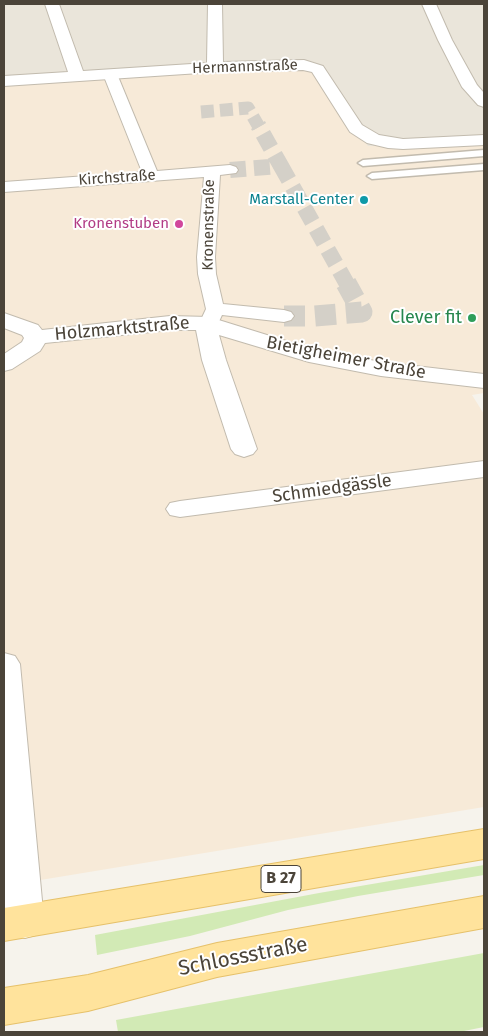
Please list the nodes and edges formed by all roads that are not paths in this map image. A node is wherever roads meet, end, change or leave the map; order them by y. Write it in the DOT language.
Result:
graph roads {
  1 [pos="52,4"];
  2 [pos="216,4"];
  3 [pos="429,4"];
  4 [pos="215,67"];
  5 [pos="110,74"];
  6 [pos="77,77"];
  7 [pos="4,81"];
  8 [pos="484,102"];
  9 [pos="484,140"];
  10 [pos="484,153"];
  11 [pos="484,160"];
  12 [pos="484,167"];
  13 [pos="230,170"];
  14 [pos="368,170"];
  15 [pos="210,172"];
  16 [pos="151,176"];
  17 [pos="4,187"];
  18 [pos="212,316"];
  19 [pos="284,316"];
  20 [pos="4,320"];
  21 [pos="36,337"];
  22 [pos="4,364"];
  23 [pos="484,381"];
  24 [pos="244,448"];
  25 [pos="484,469"];
  26 [pos="180,509"];
  27 [pos="4,664"];
  28 [pos="484,844"];
  29 [pos="484,912"];
  30 [pos="15,924"];
  31 [pos="4,1008"];
  1 -- 6 [label="street"];
  2 -- 4 [label="street"];
  3 -- 8 [label="street"];
  4 -- 5 [label="street, Hermannstraße"];
  4 -- 9 [label="street, Hermannstraße"];
  5 -- 6 [label="street, Hermannstraße"];
  5 -- 16 [label="street"];
  6 -- 7 [label="street, Hermannstraße"];
  10 -- 14 [label="lane"];
  11 -- 14 [label="lane"];
  12 -- 14 [label="lane"];
  13 -- 15 [label="street, Kirchstraße"];
  15 -- 16 [label="street, Kirchstraße"];
  15 -- 18 [label="street, Kronenstraße"];
  16 -- 17 [label="street, Kirchstraße"];
  18 -- 19 [label="street"];
  18 -- 21 [label="street, Holzmarktstraße"];
  18 -- 23 [label="street, Bietigheimer Straße"];
  18 -- 24 [label="street, Kronenstraße"];
  20 -- 21 [label="street"];
  21 -- 22 [label="street"];
  25 -- 26 [label="street, Schmiedgässle"];
  27 -- 30 [label="street"];
  28 -- 30 [label="main road, B 27"];
  29 -- 31 [label="main road, Schlossstraße"];
}
